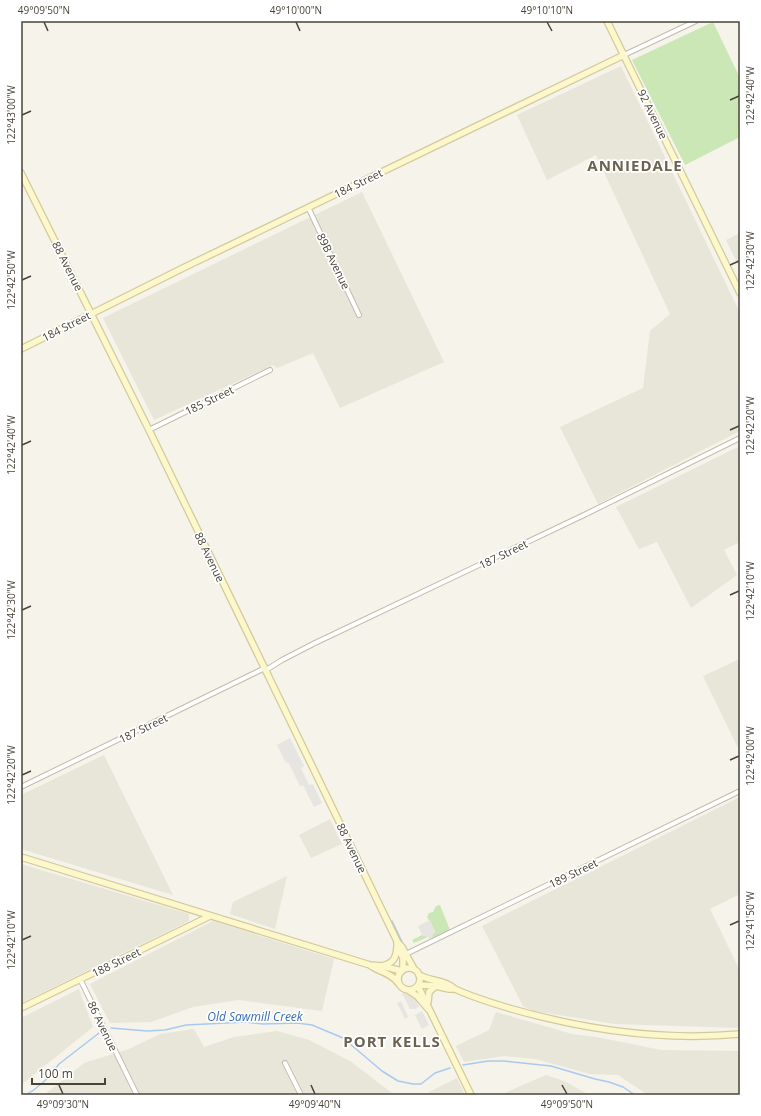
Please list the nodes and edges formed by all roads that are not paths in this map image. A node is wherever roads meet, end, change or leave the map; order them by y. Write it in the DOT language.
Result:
graph roads {
  1 [pos="607,21"];
  2 [pos="696,21"];
  3 [pos="624,55"];
  4 [pos="21,173"];
  5 [pos="308,208"];
  6 [pos="740,293"];
  7 [pos="91,313"];
  8 [pos="359,315"];
  9 [pos="21,349"];
  10 [pos="270,370"];
  11 [pos="149,430"];
  12 [pos="740,438"];
  13 [pos="265,669"];
  14 [pos="21,787"];
  15 [pos="740,791"];
  16 [pos="21,857"];
  17 [pos="210,916"];
  18 [pos="397,943"];
  19 [pos="406,954"];
  20 [pos="370,965"];
  21 [pos="382,966"];
  22 [pos="414,969"];
  23 [pos="402,970"];
  24 [pos="419,974"];
  25 [pos="80,979"];
  26 [pos="399,984"];
  27 [pos="419,985"];
  28 [pos="436,986"];
  29 [pos="455,989"];
  30 [pos="408,990"];
  31 [pos="428,1002"];
  32 [pos="21,1008"];
  33 [pos="429,1010"];
  34 [pos="740,1034"];
  35 [pos="285,1063"];
  36 [pos="137,1095"];
  37 [pos="300,1095"];
  38 [pos="471,1095"];
  1 -- 3 [label="main road, 92 Avenue"];
  2 -- 3 [label="street, 184 Street"];
  3 -- 5 [label="main road, 184 Street"];
  3 -- 6 [label="main road, 92 Avenue"];
  4 -- 7 [label="main road, 88 Avenue"];
  5 -- 7 [label="main road, 184 Street"];
  5 -- 8 [label="street, 89B Avenue"];
  7 -- 9 [label="main road, 184 Street"];
  7 -- 11 [label="main road, 88 Avenue"];
  10 -- 11 [label="street, 185 Street"];
  11 -- 13 [label="main road, 88 Avenue"];
  12 -- 13 [label="street, 187 Street"];
  13 -- 14 [label="street, 187 Street"];
  13 -- 18 [label="main road, 88 Avenue"];
  15 -- 19 [label="street, 189 Street"];
  16 -- 17 [label="main road"];
  17 -- 20 [label="main road"];
  17 -- 25 [label="main road, 188 Street"];
  18 -- 19 [label="main road, 88 Avenue"];
  18 -- 21 [label="main road"];
  18 -- 23 [label="main road, 88 Avenue"];
  19 -- 22 [label="main road, 88 Avenue"];
  20 -- 21 [label="main road"];
  20 -- 26 [label="main road"];
  21 -- 23 [label="main road"];
  22 -- 23 [label="main road"];
  22 -- 24 [label="main road"];
  23 -- 26 [label="main road"];
  24 -- 27 [label="main road"];
  24 -- 29 [label="main road"];
  25 -- 32 [label="main road, 188 Street"];
  25 -- 36 [label="street, 86 Avenue"];
  26 -- 30 [label="main road"];
  27 -- 28 [label="main road"];
  27 -- 30 [label="main road"];
  27 -- 31 [label="main road"];
  28 -- 29 [label="main road"];
  28 -- 31 [label="main road"];
  29 -- 34 [label="main road"];
  30 -- 33 [label="main road"];
  31 -- 33 [label="main road"];
  33 -- 38 [label="main road"];
  35 -- 37 [label="street"];
}
